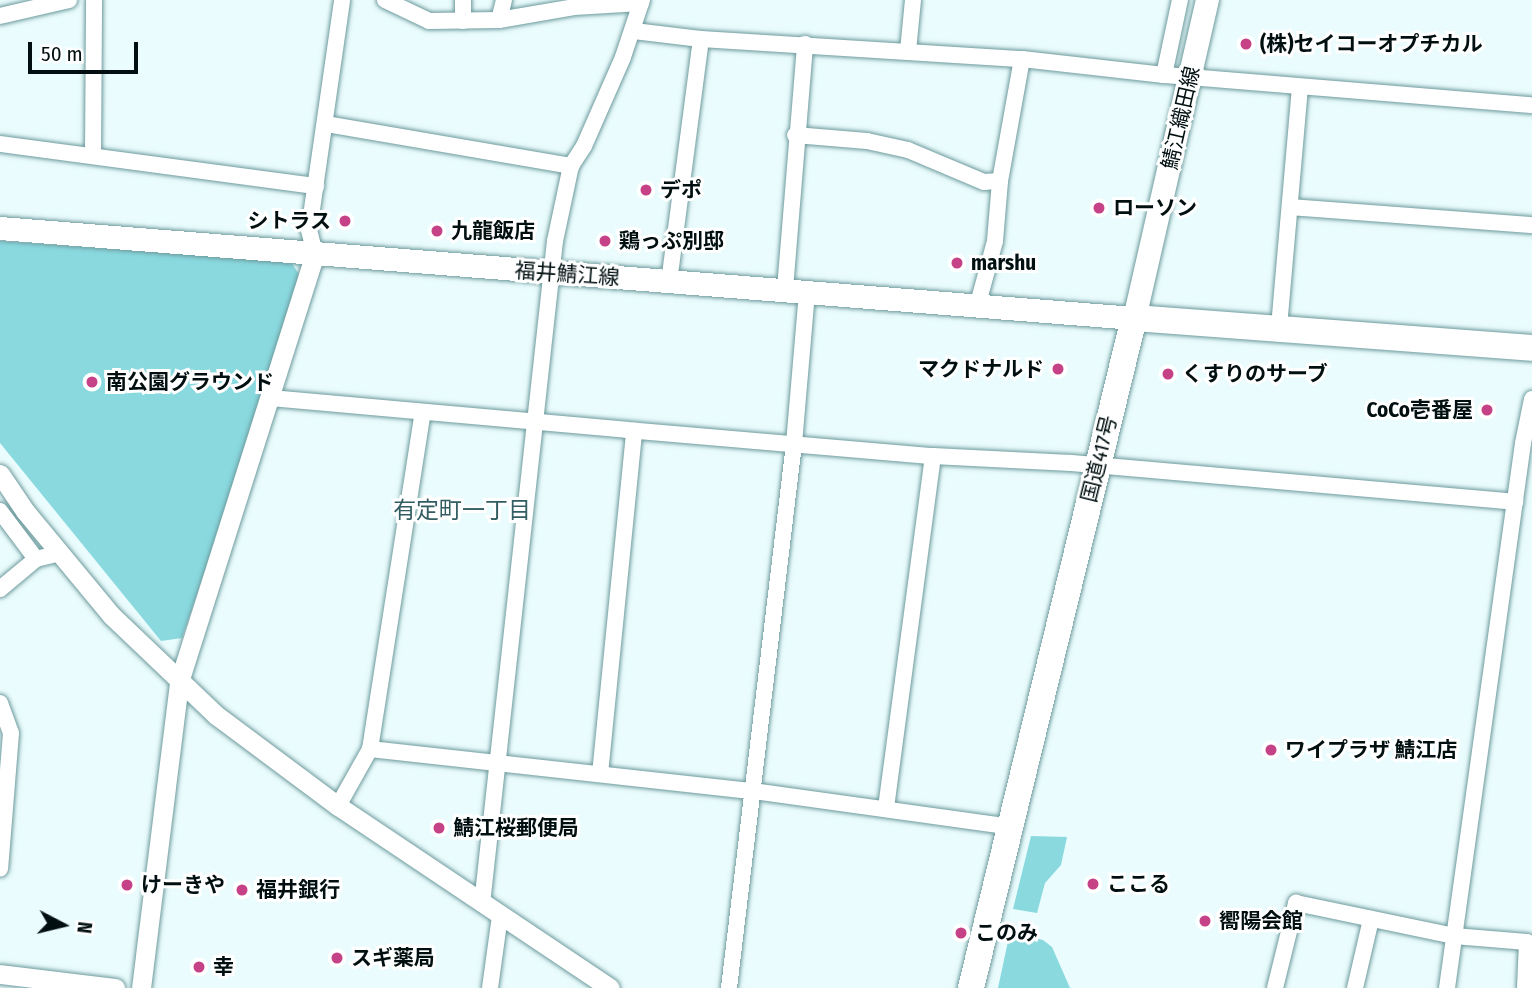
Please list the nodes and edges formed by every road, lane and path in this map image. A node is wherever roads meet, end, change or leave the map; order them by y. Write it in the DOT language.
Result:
graph roads {
  1 [pos="69,0"];
  2 [pos="94,0"];
  3 [pos="342,0"];
  4 [pos="463,0"];
  5 [pos="504,0"];
  6 [pos="913,0"];
  7 [pos="1180,0"];
  8 [pos="1207,0"];
  9 [pos="390,1"];
  10 [pos="642,1"];
  11 [pos="575,4"];
  12 [pos="543,7"];
  13 [pos="0,16"];
  14 [pos="463,20"];
  15 [pos="499,20"];
  16 [pos="634,31"];
  17 [pos="701,39"];
  18 [pos="805,44"];
  19 [pos="908,51"];
  20 [pos="1022,59"];
  21 [pos="1164,75"];
  22 [pos="1190,78"];
  23 [pos="1300,87"];
  24 [pos="1532,105"];
  25 [pos="326,124"];
  26 [pos="795,135"];
  27 [pos="0,144"];
  28 [pos="93,154"];
  29 [pos="570,166"];
  30 [pos="1000,181"];
  31 [pos="316,186"];
  32 [pos="1291,208"];
  33 [pos="1532,225"];
  34 [pos="0,228"];
  35 [pos="315,254"];
  36 [pos="551,273"];
  37 [pos="669,282"];
  38 [pos="796,290"];
  39 [pos="977,307"];
  40 [pos="1134,318"];
  41 [pos="1279,327"];
  42 [pos="1532,348"];
  43 [pos="270,398"];
  44 [pos="1532,399"];
  45 [pos="423,412"];
  46 [pos="534,422"];
  47 [pos="635,431"];
  48 [pos="794,444"];
  49 [pos="933,456"];
  50 [pos="1098,466"];
  51 [pos="0,474"];
  52 [pos="1515,502"];
  53 [pos="0,511"];
  54 [pos="60,553"];
  55 [pos="36,559"];
  56 [pos="0,589"];
  57 [pos="178,682"];
  58 [pos="0,703"];
  59 [pos="370,749"];
  60 [pos="498,763"];
  61 [pos="600,774"];
  62 [pos="753,791"];
  63 [pos="338,806"];
  64 [pos="886,808"];
  65 [pos="1011,827"];
  66 [pos="1,838"];
  67 [pos="0,869"];
  68 [pos="482,904"];
  69 [pos="500,916"];
  70 [pos="1371,919"];
  71 [pos="1454,936"];
  72 [pos="0,974"];
  73 [pos="115,988"];
  74 [pos="141,988"];
  75 [pos="490,988"];
  76 [pos="610,988"];
  77 [pos="729,988"];
  78 [pos="971,988"];
  79 [pos="1275,988"];
  80 [pos="1355,988"];
  81 [pos="1447,988"];
  82 [pos="1525,988"];
  1 -- 13 [label="street"];
  2 -- 28 [label="street"];
  3 -- 25 [label="street"];
  4 -- 14 [label="street"];
  5 -- 15 [label="street"];
  6 -- 19 [label="street"];
  7 -- 21 [label="street"];
  8 -- 22 [label="main road, 鯖江織田線"];
  9 -- 14 [label="street"];
  10 -- 11 [label="street"];
  10 -- 16 [label="street"];
  11 -- 12 [label="street"];
  12 -- 15 [label="street"];
  14 -- 15 [label="street"];
  16 -- 17 [label="street"];
  16 -- 29 [label="street"];
  17 -- 18 [label="street"];
  17 -- 37 [label="street"];
  18 -- 19 [label="street"];
  18 -- 26 [label="street"];
  19 -- 20 [label="street"];
  20 -- 21 [label="street"];
  20 -- 30 [label="street"];
  21 -- 22 [label="street"];
  22 -- 23 [label="street"];
  22 -- 40 [label="main road, 鯖江織田線"];
  23 -- 24 [label="street"];
  23 -- 32 [label="street"];
  25 -- 29 [label="street"];
  25 -- 31 [label="street"];
  26 -- 30 [label="street"];
  26 -- 38 [label="street"];
  27 -- 28 [label="street"];
  28 -- 31 [label="street"];
  29 -- 36 [label="street"];
  30 -- 39 [label="street"];
  31 -- 35 [label="street"];
  32 -- 33 [label="street"];
  32 -- 41 [label="street"];
  34 -- 35 [label="main road, 福井鯖江線"];
  35 -- 36 [label="main road, 福井鯖江線"];
  35 -- 43 [label="street"];
  36 -- 37 [label="main road, 福井鯖江線"];
  36 -- 46 [label="street"];
  37 -- 38 [label="main road, 福井鯖江線"];
  38 -- 39 [label="main road, 福井鯖江線"];
  38 -- 48 [label="street"];
  39 -- 40 [label="main road, 福井鯖江線"];
  40 -- 41 [label="highway"];
  40 -- 50 [label="highway, 国道417号"];
  41 -- 42 [label="highway"];
  43 -- 45 [label="street"];
  43 -- 57 [label="street"];
  44 -- 52 [label="street"];
  45 -- 46 [label="street"];
  45 -- 59 [label="street"];
  46 -- 47 [label="street"];
  46 -- 60 [label="street"];
  47 -- 48 [label="street"];
  47 -- 61 [label="street"];
  48 -- 49 [label="street"];
  48 -- 62 [label="street"];
  49 -- 50 [label="street"];
  49 -- 64 [label="street"];
  50 -- 52 [label="street"];
  50 -- 65 [label="highway, 国道417号"];
  51 -- 54 [label="street"];
  52 -- 71 [label="street"];
  53 -- 55 [label="street"];
  54 -- 55 [label="street"];
  54 -- 57 [label="street"];
  55 -- 56 [label="street"];
  57 -- 63 [label="street"];
  57 -- 74 [label="street"];
  58 -- 66 [label="street"];
  59 -- 60 [label="street"];
  59 -- 63 [label="street"];
  60 -- 61 [label="street"];
  60 -- 68 [label="street"];
  61 -- 62 [label="street"];
  62 -- 64 [label="street"];
  62 -- 77 [label="street"];
  63 -- 68 [label="street"];
  64 -- 65 [label="street"];
  65 -- 78 [label="highway, 国道417号"];
  66 -- 67 [label="street"];
  68 -- 69 [label="street"];
  69 -- 75 [label="street"];
  69 -- 76 [label="street"];
  70 -- 71 [label="street"];
  70 -- 79 [label="street"];
  70 -- 80 [label="street"];
  71 -- 81 [label="street"];
  71 -- 82 [label="street"];
  72 -- 73 [label="street"];
}
